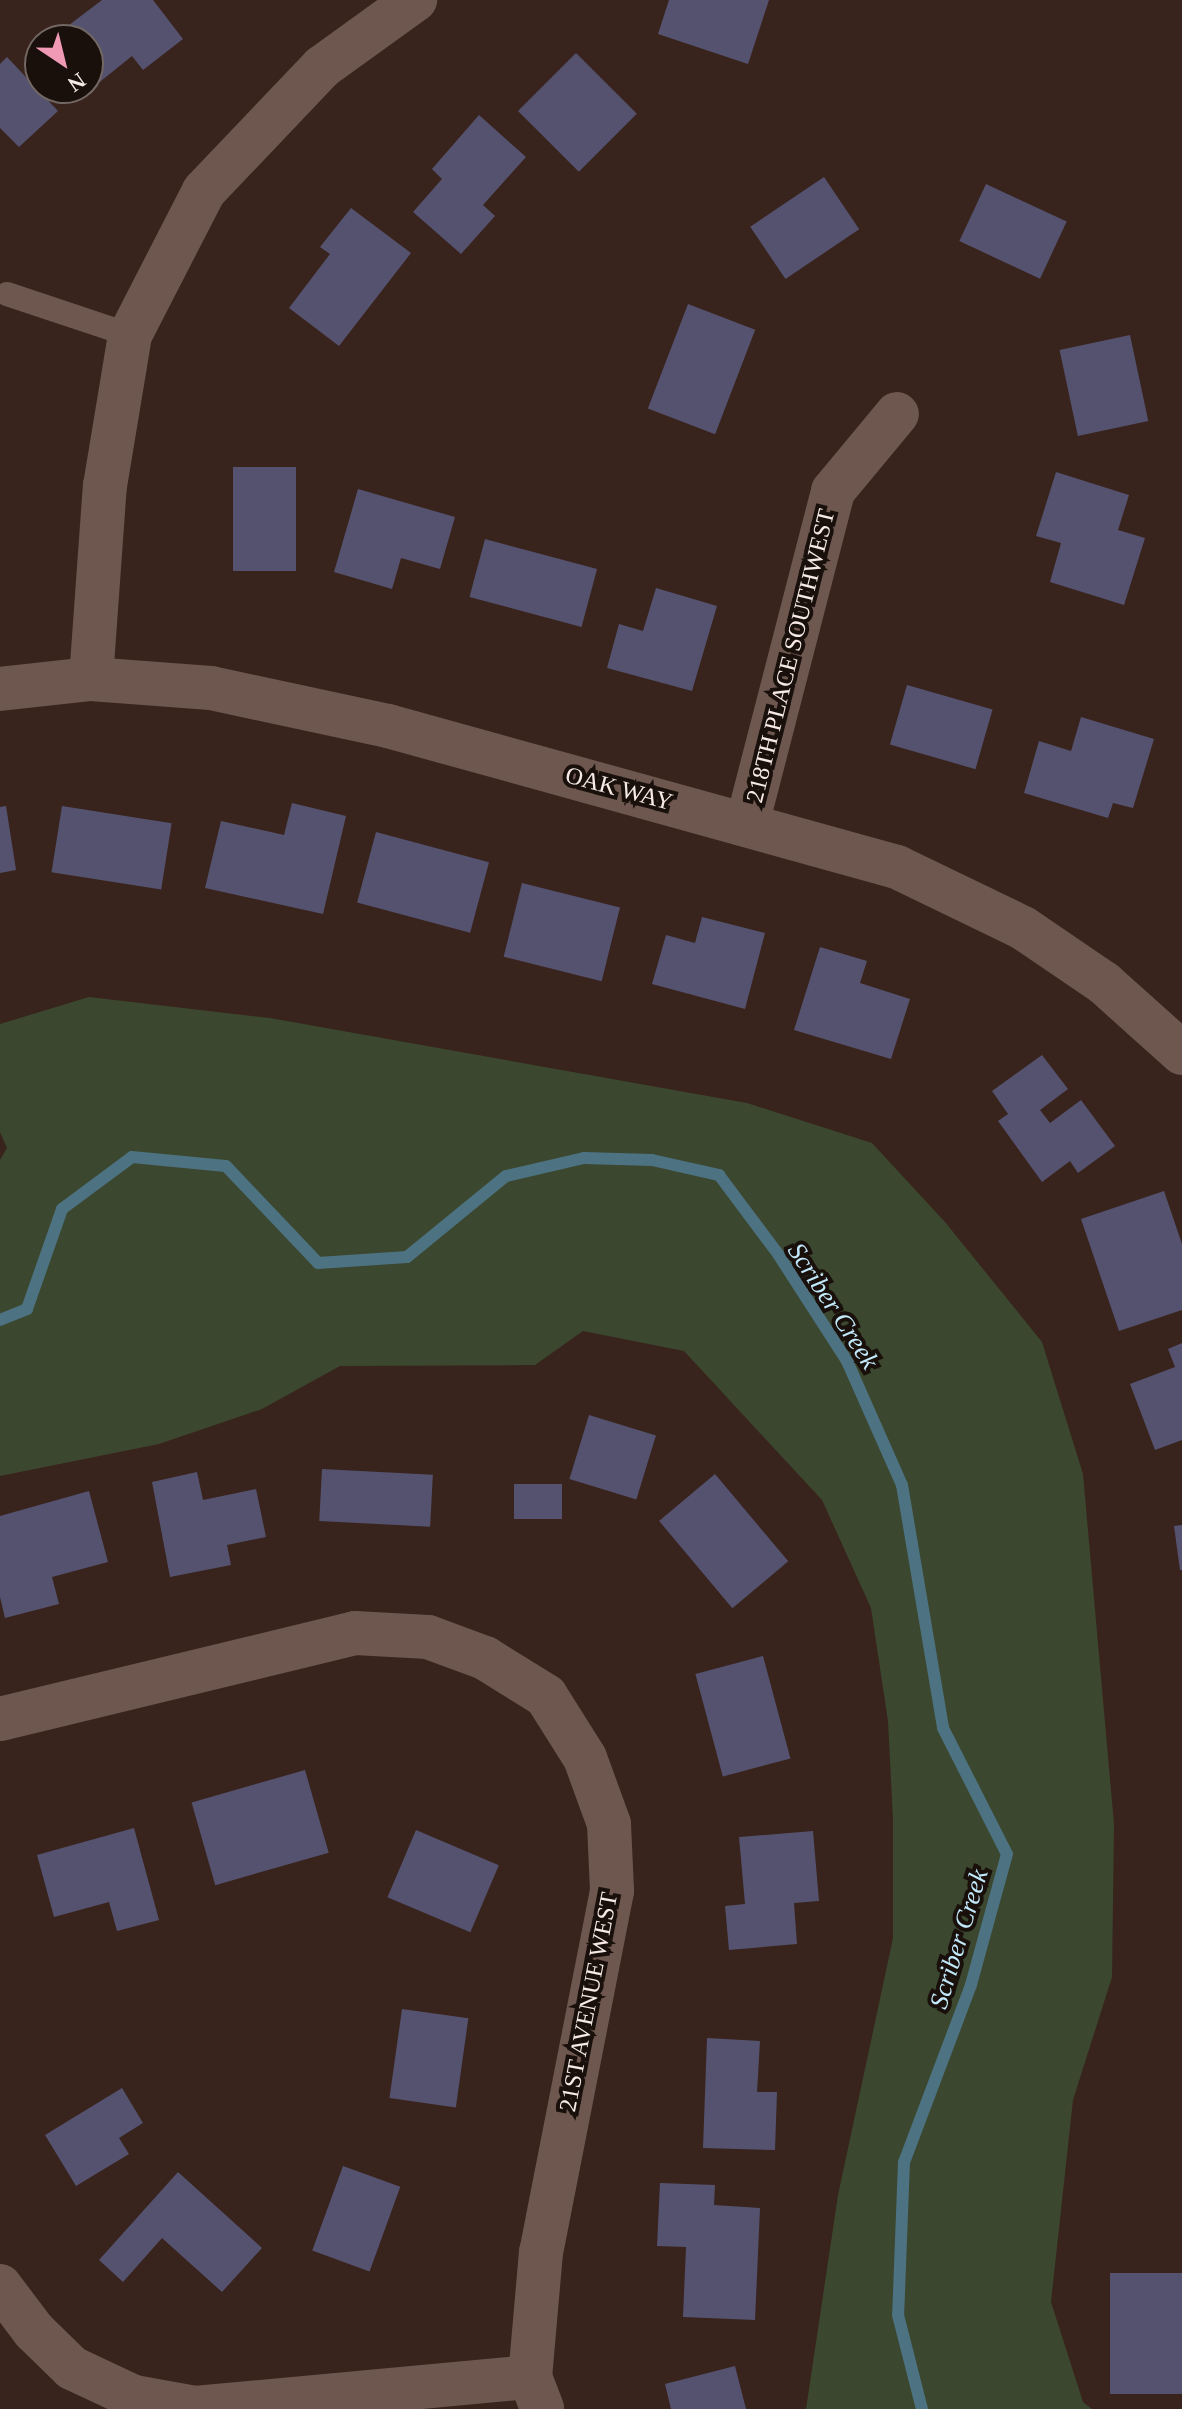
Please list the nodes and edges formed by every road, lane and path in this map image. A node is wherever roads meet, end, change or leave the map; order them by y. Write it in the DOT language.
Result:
graph roads {
  1 [pos="415,0"];
  2 [pos="7,294"];
  3 [pos="130,335"];
  4 [pos="897,414"];
  5 [pos="91,679"];
  6 [pos="0,689"];
  7 [pos="747,824"];
  8 [pos="1180,1047"];
  9 [pos="0,1719"];
  10 [pos="0,2286"];
  11 [pos="536,2393"];
  1 -- 3 [label="street"];
  2 -- 3 [label="lane"];
  3 -- 5 [label="street"];
  4 -- 7 [label="street, 218TH PLACE SOUTHWEST"];
  5 -- 6 [label="street, OAK WAY"];
  5 -- 7 [label="street, OAK WAY"];
  7 -- 8 [label="street, OAK WAY"];
  9 -- 11 [label="street, 21ST AVENUE WEST"];
  10 -- 11 [label="street"];
}
